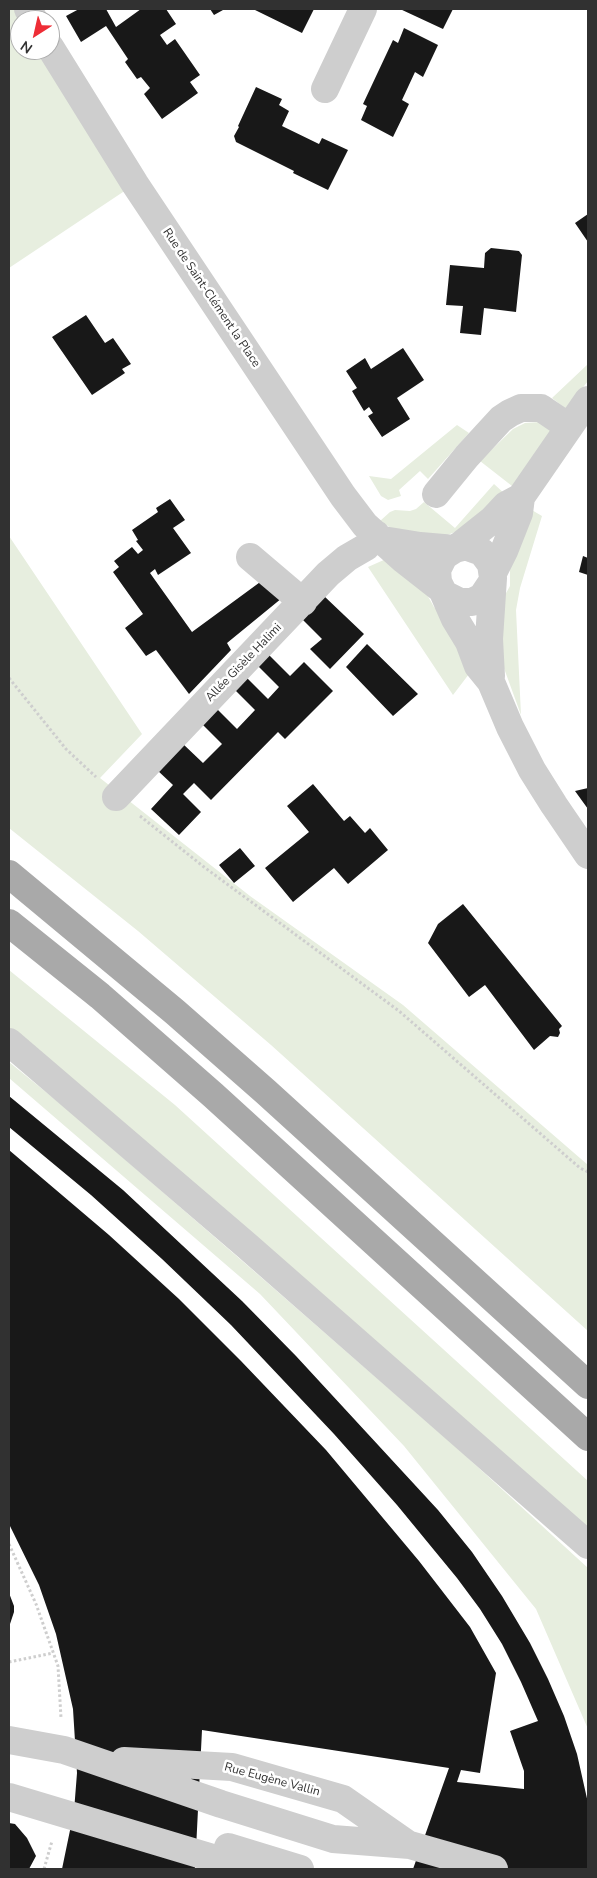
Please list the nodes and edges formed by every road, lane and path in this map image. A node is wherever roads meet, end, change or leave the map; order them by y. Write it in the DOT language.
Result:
graph roads {
  1 [pos="363,9"];
  2 [pos="58,60"];
  3 [pos="325,89"];
  4 [pos="588,400"];
  5 [pos="569,427"];
  6 [pos="436,494"];
  7 [pos="521,497"];
  8 [pos="379,537"];
  9 [pos="457,548"];
  10 [pos="250,557"];
  11 [pos="492,578"];
  12 [pos="443,592"];
  13 [pos="303,602"];
  14 [pos="9,678"];
  15 [pos="491,682"];
  16 [pos="116,797"];
  17 [pos="588,855"];
  18 [pos="9,874"];
  19 [pos="9,923"];
  20 [pos="9,1042"];
  21 [pos="588,1172"];
  22 [pos="588,1386"];
  23 [pos="588,1437"];
  24 [pos="9,1544"];
  25 [pos="588,1545"];
  26 [pos="53,1653"];
  27 [pos="9,1662"];
  28 [pos="9,1740"];
  29 [pos="64,1750"];
  30 [pos="90,1760"];
  31 [pos="227,1787"];
  32 [pos="9,1797"];
  33 [pos="59,1812"];
  34 [pos="210,1841"];
  35 [pos="410,1846"];
  36 [pos="44,1869"];
  37 [pos="249,1869"];
  38 [pos="300,1869"];
  39 [pos="494,1869"];
  1 -- 3 [label="street"];
  2 -- 8 [label="street, Rue de Saint-Clément la Place"];
  4 -- 5 [label="street"];
  5 -- 6 [label="street"];
  5 -- 7 [label="street"];
  7 -- 9 [label="street"];
  7 -- 11 [label="street"];
  8 -- 9 [label="street, Rue de Saint-Clément la Place"];
  8 -- 12 [label="street, Rue de Saint-Clément la Place"];
  8 -- 13 [label="street, Allée Gisèle Halimi"];
  9 -- 11 [label="street, Rue de Saint-Clément la Place"];
  9 -- 12 [label="street, Rue de Saint-Clément la Place"];
  10 -- 13 [label="street"];
  11 -- 12 [label="street, Rue de Saint-Clément la Place"];
  11 -- 15 [label="street, Rue de Saint-Clément la Place"];
  12 -- 15 [label="street, Rue de Saint-Clément la Place"];
  13 -- 16 [label="street, Allée Gisèle Halimi"];
  14 -- 16 [label="path"];
  15 -- 17 [label="street, Rue de Saint-Clément la Place"];
  16 -- 21 [label="path"];
  18 -- 22 [label="main road"];
  19 -- 23 [label="main road"];
  20 -- 25 [label="street"];
  24 -- 26 [label="path"];
  26 -- 27 [label="path"];
  26 -- 29 [label="path"];
  28 -- 29 [label="street, Rue Eugène Vallin"];
  29 -- 30 [label="street, Rue Eugène Vallin"];
  30 -- 35 [label="street, Rue Eugène Vallin"];
  30 -- 35 [label="street, Rue Eugène Vallin"];
  31 -- 35 [label="street"];
  32 -- 33 [label="street"];
  33 -- 36 [label="path"];
  33 -- 37 [label="street"];
  34 -- 38 [label="street"];
  35 -- 39 [label="street, Rue Eugène Vallin"];
}
